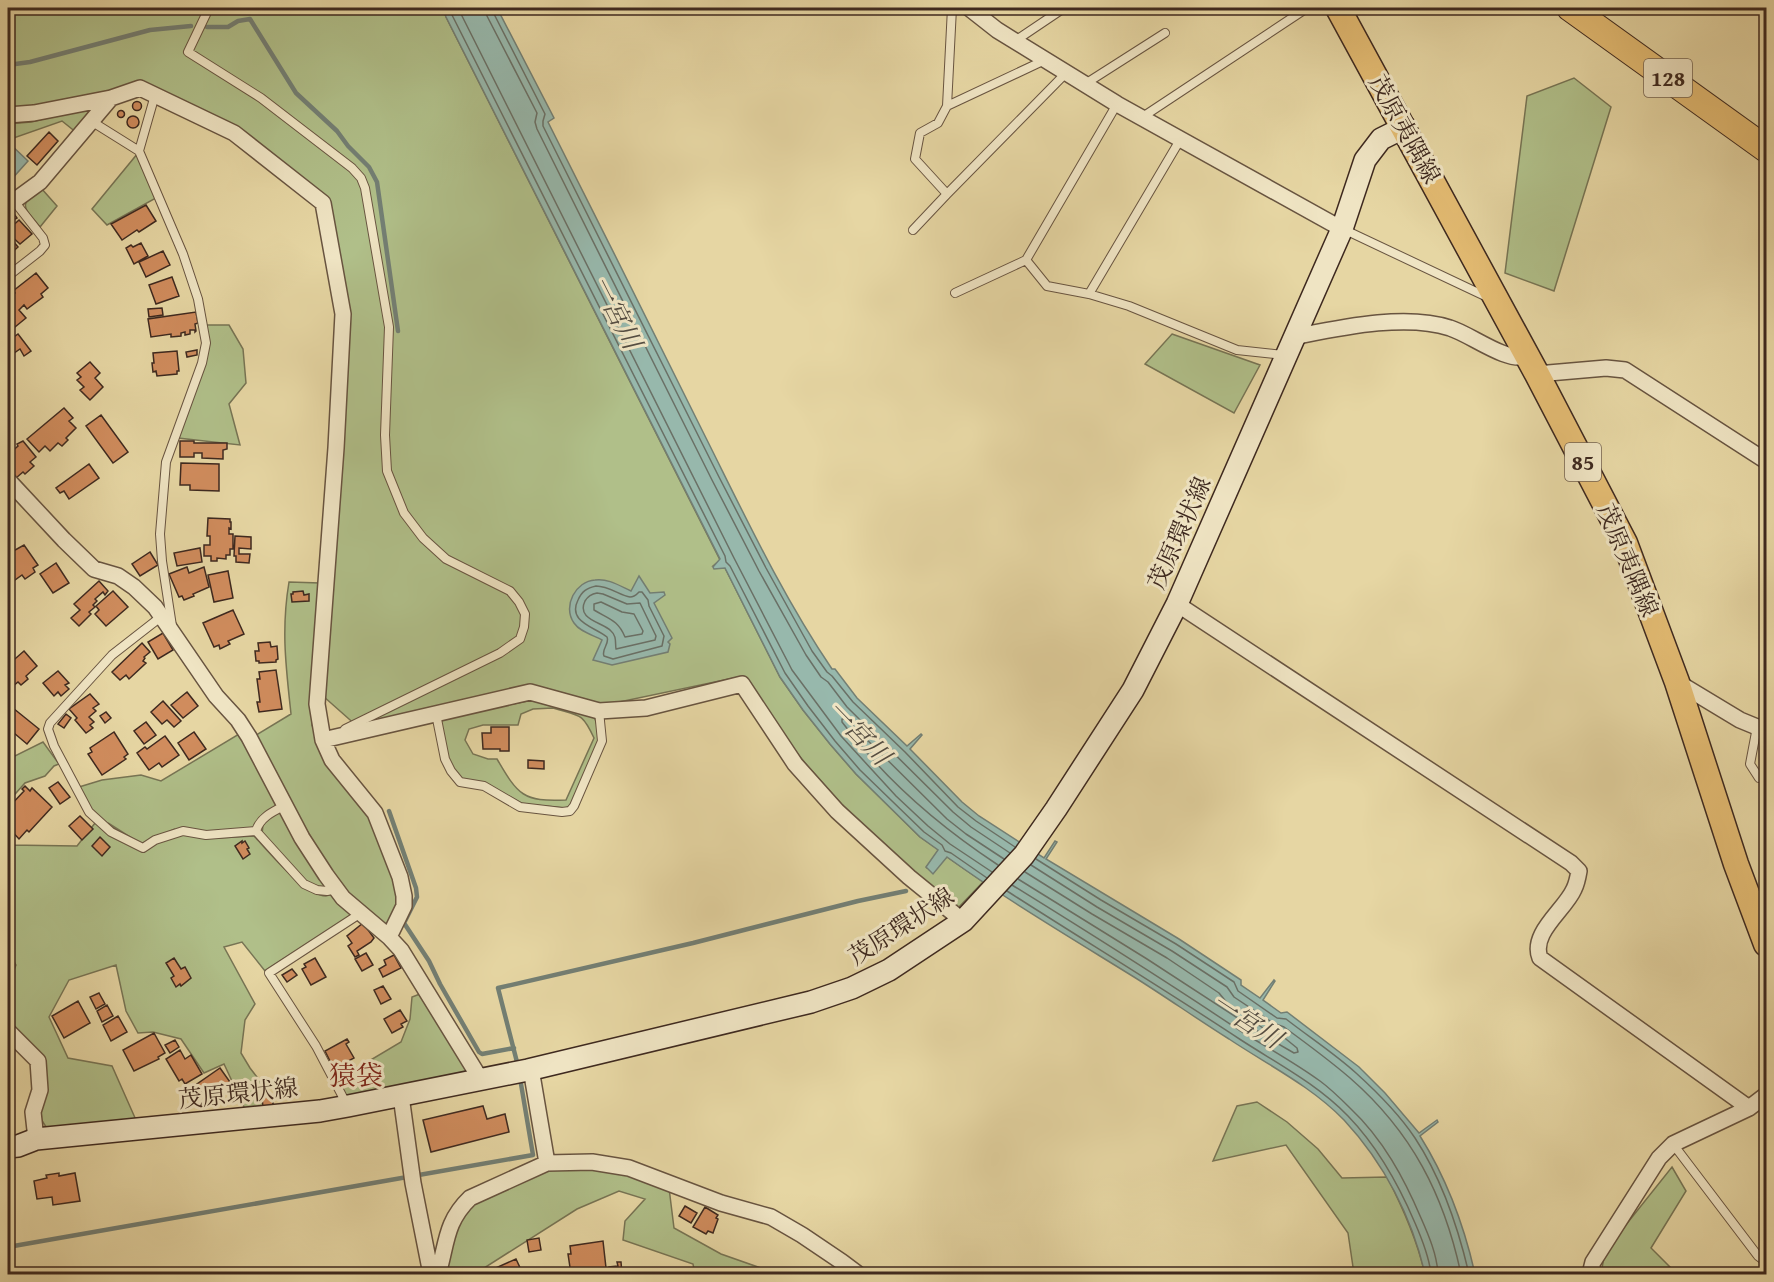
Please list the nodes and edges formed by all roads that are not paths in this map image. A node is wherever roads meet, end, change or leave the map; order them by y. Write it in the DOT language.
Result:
graph roads {
  1 [pos="208,8"];
  2 [pos="952,8"];
  3 [pos="969,8"];
  4 [pos="1064,8"];
  5 [pos="1307,8"];
  6 [pos="1338,8"];
  7 [pos="1570,8"];
  8 [pos="1165,33"];
  9 [pos="1015,41"];
  10 [pos="1045,60"];
  11 [pos="1066,73"];
  12 [pos="1085,84"];
  13 [pos="155,95"];
  14 [pos="111,98"];
  15 [pos="1117,104"];
  16 [pos="947,106"];
  17 [pos="8,115"];
  18 [pos="1142,118"];
  19 [pos="91,121"];
  20 [pos="1405,127"];
  21 [pos="1180,140"];
  22 [pos="1767,149"];
  23 [pos="140,151"];
  24 [pos="947,194"];
  25 [pos="11,202"];
  26 [pos="1342,229"];
  27 [pos="913,230"];
  28 [pos="1026,260"];
  29 [pos="8,276"];
  30 [pos="955,293"];
  31 [pos="1089,294"];
  32 [pos="1499,303"];
  33 [pos="1289,346"];
  34 [pos="1532,365"];
  35 [pos="1767,461"];
  36 [pos="8,480"];
  37 [pos="1177,604"];
  38 [pos="162,616"];
  39 [pos="173,634"];
  40 [pos="1677,682"];
  41 [pos="599,711"];
  42 [pos="436,714"];
  43 [pos="1762,727"];
  44 [pos="322,740"];
  45 [pos="1767,778"];
  46 [pos="286,805"];
  47 [pos="256,831"];
  48 [pos="336,889"];
  49 [pos="361,914"];
  50 [pos="963,921"];
  51 [pos="389,937"];
  52 [pos="1767,944"];
  53 [pos="8,1031"];
  54 [pos="523,1071"];
  55 [pos="481,1080"];
  56 [pos="1767,1095"];
  57 [pos="401,1096"];
  58 [pos="348,1106"];
  59 [pos="1749,1108"];
  60 [pos="1673,1144"];
  61 [pos="17,1149"];
  62 [pos="548,1163"];
  63 [pos="1767,1262"];
  64 [pos="431,1275"];
  65 [pos="438,1275"];
  66 [pos="858,1275"];
  67 [pos="1590,1275"];
  1 -- 44 [label="lane"];
  2 -- 16 [label="lane"];
  3 -- 9 [label="street"];
  4 -- 9 [label="lane"];
  5 -- 18 [label="lane"];
  6 -- 20 [label="main road, 茂原夷隅線 / 85"];
  7 -- 22 [label="highway, 128"];
  8 -- 12 [label="lane"];
  9 -- 10 [label="street"];
  10 -- 11 [label="street"];
  10 -- 16 [label="lane"];
  11 -- 12 [label="street"];
  11 -- 24 [label="lane"];
  12 -- 15 [label="street"];
  13 -- 14 [label="street"];
  13 -- 23 [label="lane"];
  13 -- 44 [label="street"];
  14 -- 17 [label="street"];
  14 -- 19 [label="street"];
  15 -- 18 [label="street"];
  15 -- 28 [label="lane"];
  16 -- 24 [label="lane"];
  18 -- 21 [label="street"];
  19 -- 23 [label="lane"];
  19 -- 25 [label="street"];
  20 -- 26 [label="main road, 茂原環状線"];
  20 -- 32 [label="main road, 茂原夷隅線 / 85"];
  21 -- 26 [label="street"];
  21 -- 31 [label="lane"];
  23 -- 39 [label="lane"];
  24 -- 27 [label="lane"];
  25 -- 29 [label="lane"];
  26 -- 32 [label="lane"];
  26 -- 33 [label="main road, 茂原環状線"];
  28 -- 30 [label="lane"];
  28 -- 31 [label="lane"];
  31 -- 33 [label="lane"];
  32 -- 34 [label="main road, 茂原夷隅線 / 85"];
  33 -- 34 [label="street"];
  33 -- 37 [label="main road, 茂原環状線"];
  34 -- 35 [label="street"];
  34 -- 40 [label="main road, 茂原夷隅線 / 85"];
  36 -- 38 [label="street"];
  37 -- 50 [label="main road, 茂原環状線"];
  37 -- 59 [label="street"];
  38 -- 39 [label="street"];
  38 -- 47 [label="lane"];
  39 -- 46 [label="street"];
  40 -- 43 [label="street"];
  40 -- 52 [label="main road, 茂原夷隅線 / 85"];
  41 -- 42 [label="street"];
  41 -- 42 [label="lane"];
  41 -- 50 [label="street"];
  42 -- 44 [label="street"];
  43 -- 45 [label="lane"];
  44 -- 51 [label="street"];
  46 -- 47 [label="lane"];
  46 -- 48 [label="street"];
  47 -- 48 [label="lane"];
  48 -- 49 [label="street"];
  49 -- 51 [label="street"];
  49 -- 58 [label="lane"];
  50 -- 54 [label="main road, 茂原環状線"];
  51 -- 55 [label="street"];
  53 -- 61 [label="street"];
  54 -- 55 [label="main road, 茂原環状線"];
  54 -- 62 [label="street"];
  55 -- 57 [label="main road, 茂原環状線"];
  56 -- 59 [label="street"];
  57 -- 58 [label="main road, 茂原環状線"];
  57 -- 64 [label="street"];
  58 -- 61 [label="main road, 茂原環状線"];
  59 -- 60 [label="street"];
  60 -- 63 [label="lane"];
  60 -- 67 [label="street"];
  62 -- 65 [label="street"];
  62 -- 66 [label="street"];
}
